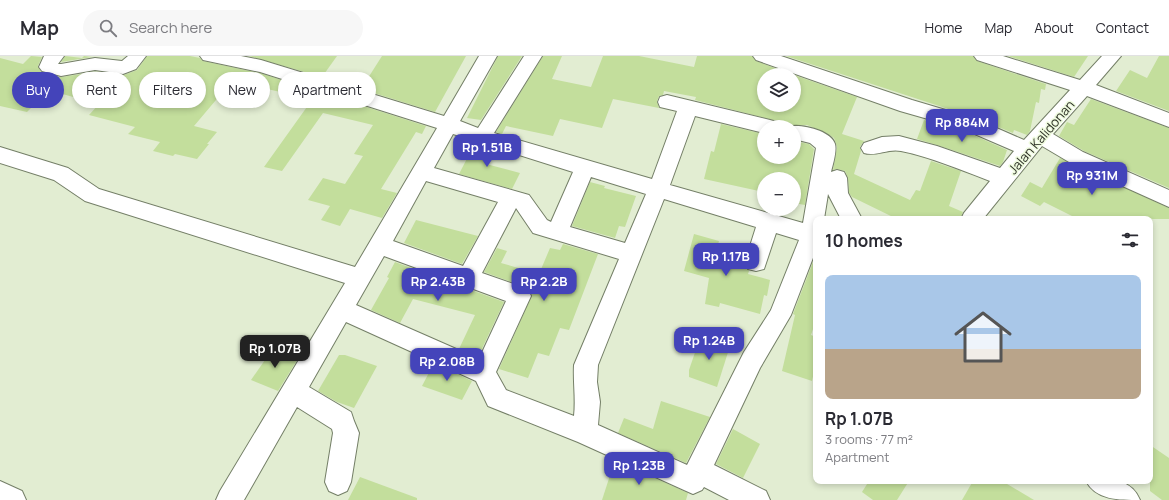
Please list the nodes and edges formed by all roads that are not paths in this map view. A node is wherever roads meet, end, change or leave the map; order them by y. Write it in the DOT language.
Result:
graph roads {
  1 [pos="55,56"];
  2 [pos="137,56"];
  3 [pos="209,56"];
  4 [pos="488,56"];
  5 [pos="533,56"];
  6 [pos="762,56"];
  7 [pos="983,56"];
  8 [pos="1112,56"];
  9 [pos="1084,88"];
  10 [pos="667,102"];
  11 [pos="688,108"];
  12 [pos="1169,120"];
  13 [pos="449,124"];
  14 [pos="757,124"];
  15 [pos="801,134"];
  16 [pos="482,137"];
  17 [pos="1034,143"];
  18 [pos="871,148"];
  19 [pos="0,155"];
  20 [pos="585,168"];
  21 [pos="422,172"];
  22 [pos="838,178"];
  23 [pos="1005,178"];
  24 [pos="651,188"];
  25 [pos="511,198"];
  26 [pos="1169,199"];
  27 [pos="816,216"];
  28 [pos="850,216"];
  29 [pos="973,216"];
  30 [pos="768,223"];
  31 [pos="557,232"];
  32 [pos="813,236"];
  33 [pos="379,245"];
  34 [pos="625,253"];
  35 [pos="756,262"];
  36 [pos="468,277"];
  37 [pos="360,278"];
  38 [pos="342,309"];
  39 [pos="484,373"];
  40 [pos="293,391"];
  41 [pos="585,432"];
  42 [pos="698,471"];
  43 [pos="338,482"];
  44 [pos="1103,484"];
  45 [pos="0,494"];
  46 [pos="13,500"];
  47 [pos="229,500"];
  48 [pos="756,500"];
  49 [pos="1127,500"];
  1 -- 2 [label="street"];
  3 -- 13 [label="street"];
  4 -- 13 [label="street"];
  5 -- 16 [label="street"];
  6 -- 17 [label="street"];
  7 -- 9 [label="street"];
  8 -- 9 [label="street, Jalan Kalidonan"];
  9 -- 12 [label="street"];
  9 -- 17 [label="street, Jalan Kalidonan"];
  10 -- 11 [label="street"];
  11 -- 14 [label="street"];
  11 -- 24 [label="street"];
  13 -- 16 [label="street"];
  13 -- 21 [label="street"];
  15 -- 27 [label="street"];
  16 -- 20 [label="street"];
  17 -- 23 [label="street, Jalan Kalidonan"];
  17 -- 26 [label="street"];
  18 -- 23 [label="street"];
  19 -- 37 [label="street"];
  20 -- 24 [label="street"];
  20 -- 31 [label="street"];
  21 -- 25 [label="street"];
  21 -- 33 [label="street"];
  22 -- 28 [label="street"];
  23 -- 29 [label="street, Jalan Kalidonan"];
  24 -- 30 [label="street"];
  24 -- 34 [label="street"];
  25 -- 31 [label="street"];
  25 -- 36 [label="street"];
  30 -- 32 [label="street"];
  30 -- 35 [label="street"];
  31 -- 34 [label="street"];
  32 -- 42 [label="street"];
  33 -- 36 [label="street"];
  33 -- 37 [label="street"];
  34 -- 41 [label="street"];
  36 -- 39 [label="street"];
  37 -- 38 [label="street"];
  38 -- 39 [label="street"];
  38 -- 40 [label="street"];
  39 -- 41 [label="street"];
  40 -- 43 [label="street"];
  40 -- 47 [label="street"];
  41 -- 42 [label="street"];
  42 -- 48 [label="street"];
  44 -- 49 [label="street"];
  45 -- 46 [label="street"];
}
